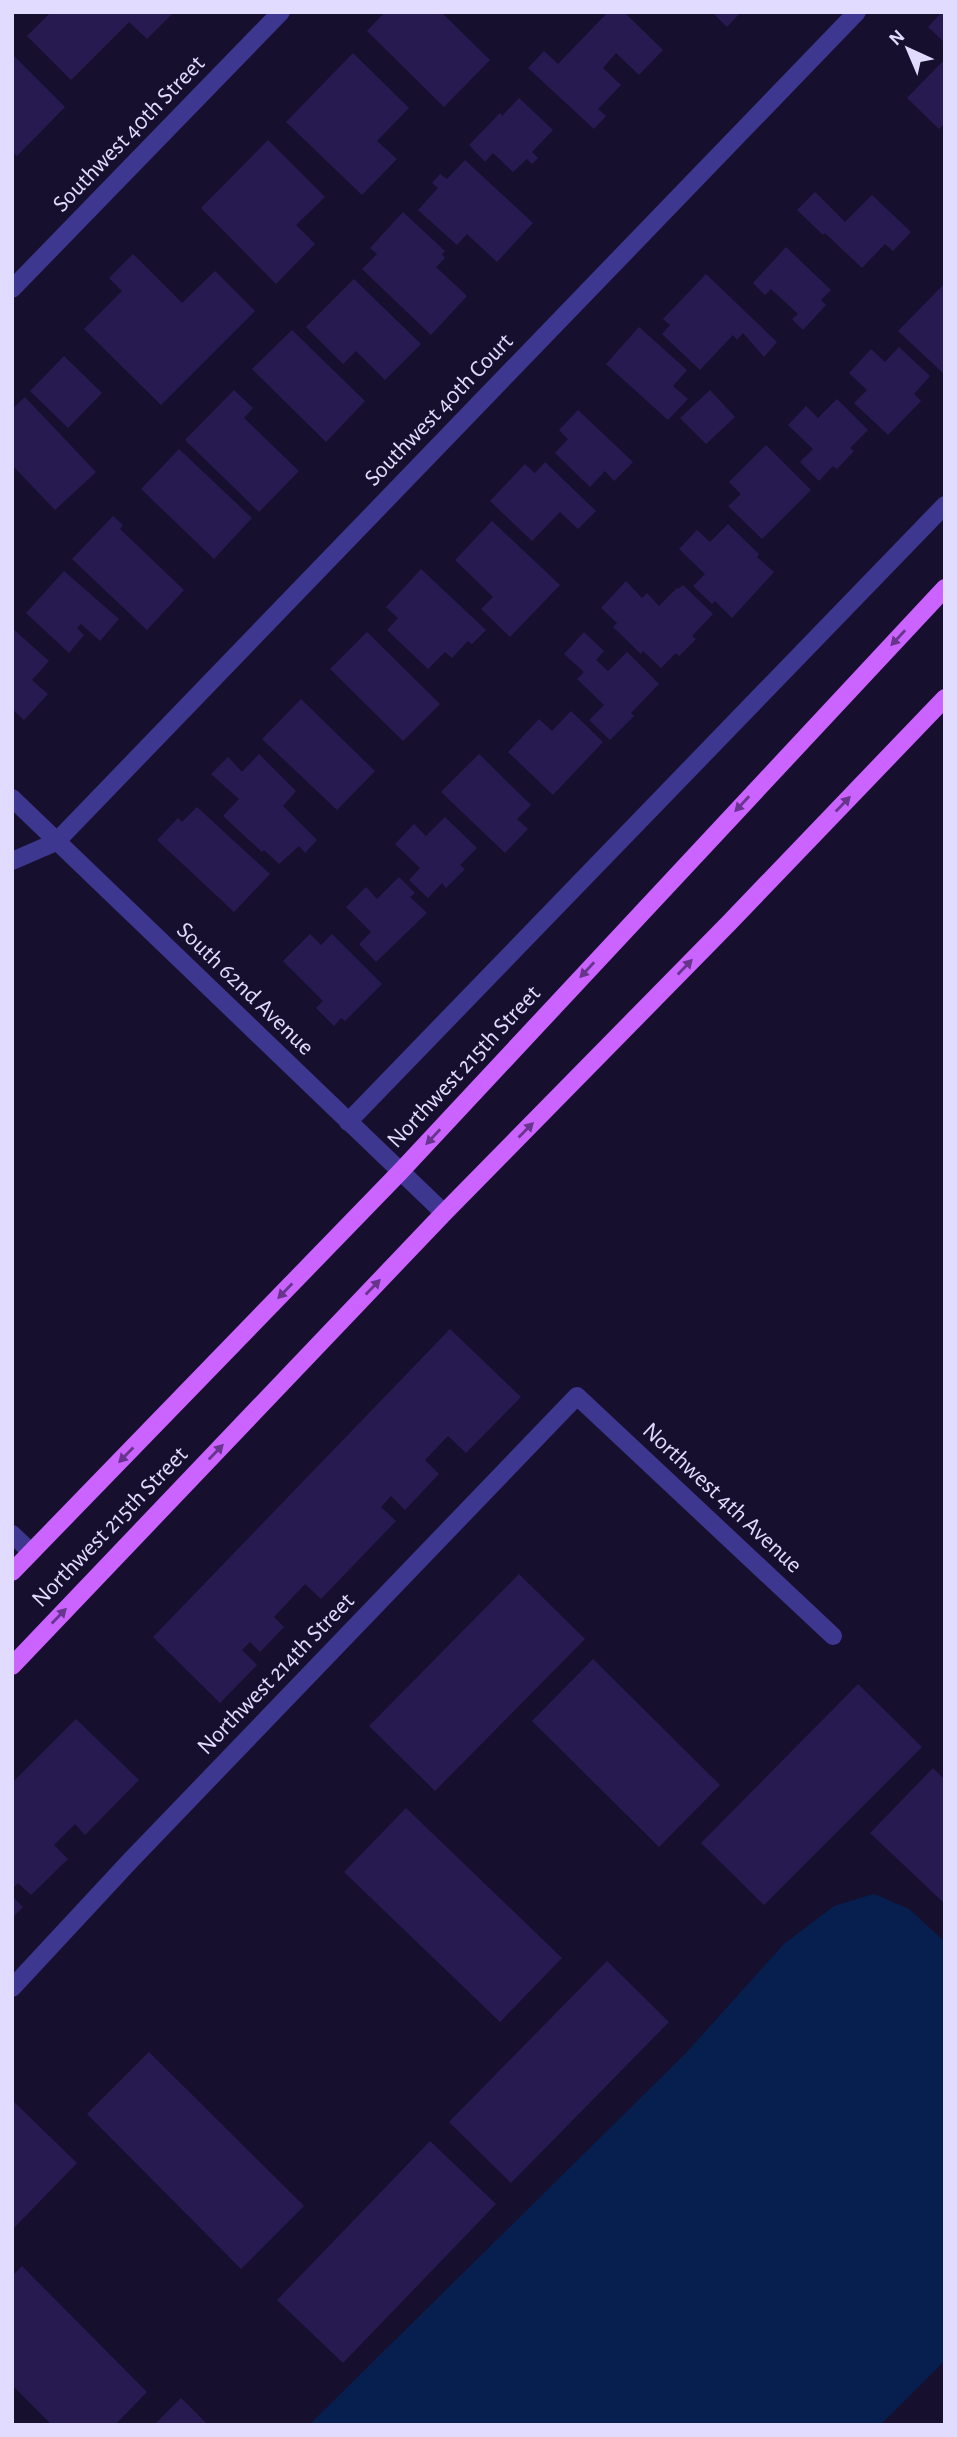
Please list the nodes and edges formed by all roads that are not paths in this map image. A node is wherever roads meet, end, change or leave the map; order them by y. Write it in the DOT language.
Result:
graph roads {
  1 [pos="281,12"];
  2 [pos="857,12"];
  3 [pos="12,289"];
  4 [pos="945,505"];
  5 [pos="945,589"];
  6 [pos="945,698"];
  7 [pos="12,799"];
  8 [pos="56,842"];
  9 [pos="12,861"];
  10 [pos="348,1122"];
  11 [pos="400,1172"];
  12 [pos="444,1213"];
  13 [pos="577,1396"];
  14 [pos="12,1534"];
  15 [pos="31,1552"];
  16 [pos="12,1572"];
  17 [pos="833,1636"];
  18 [pos="12,1665"];
  19 [pos="12,1989"];
  1 -- 3 [label="street, Southwest 40th Street"];
  2 -- 8 [label="street, Southwest 40th Court"];
  4 -- 10 [label="street"];
  5 -- 11 [label="main road, Northwest 215th Street, one-way"];
  12 -- 6 [label="main road, Northwest 215th Street, one-way"];
  7 -- 8 [label="street, South 62nd Avenue"];
  8 -- 9 [label="street"];
  8 -- 10 [label="street, South 62nd Avenue"];
  10 -- 11 [label="street, South 62nd Avenue"];
  11 -- 12 [label="street, South 62nd Avenue"];
  11 -- 15 [label="main road, Northwest 215th Street, one-way"];
  18 -- 12 [label="main road, Northwest 215th Street, one-way"];
  13 -- 17 [label="street, Northwest 4th Avenue"];
  13 -- 19 [label="street, Northwest 214th Street"];
  14 -- 15 [label="street"];
  15 -- 16 [label="main road, Northwest 215th Street"];
}
